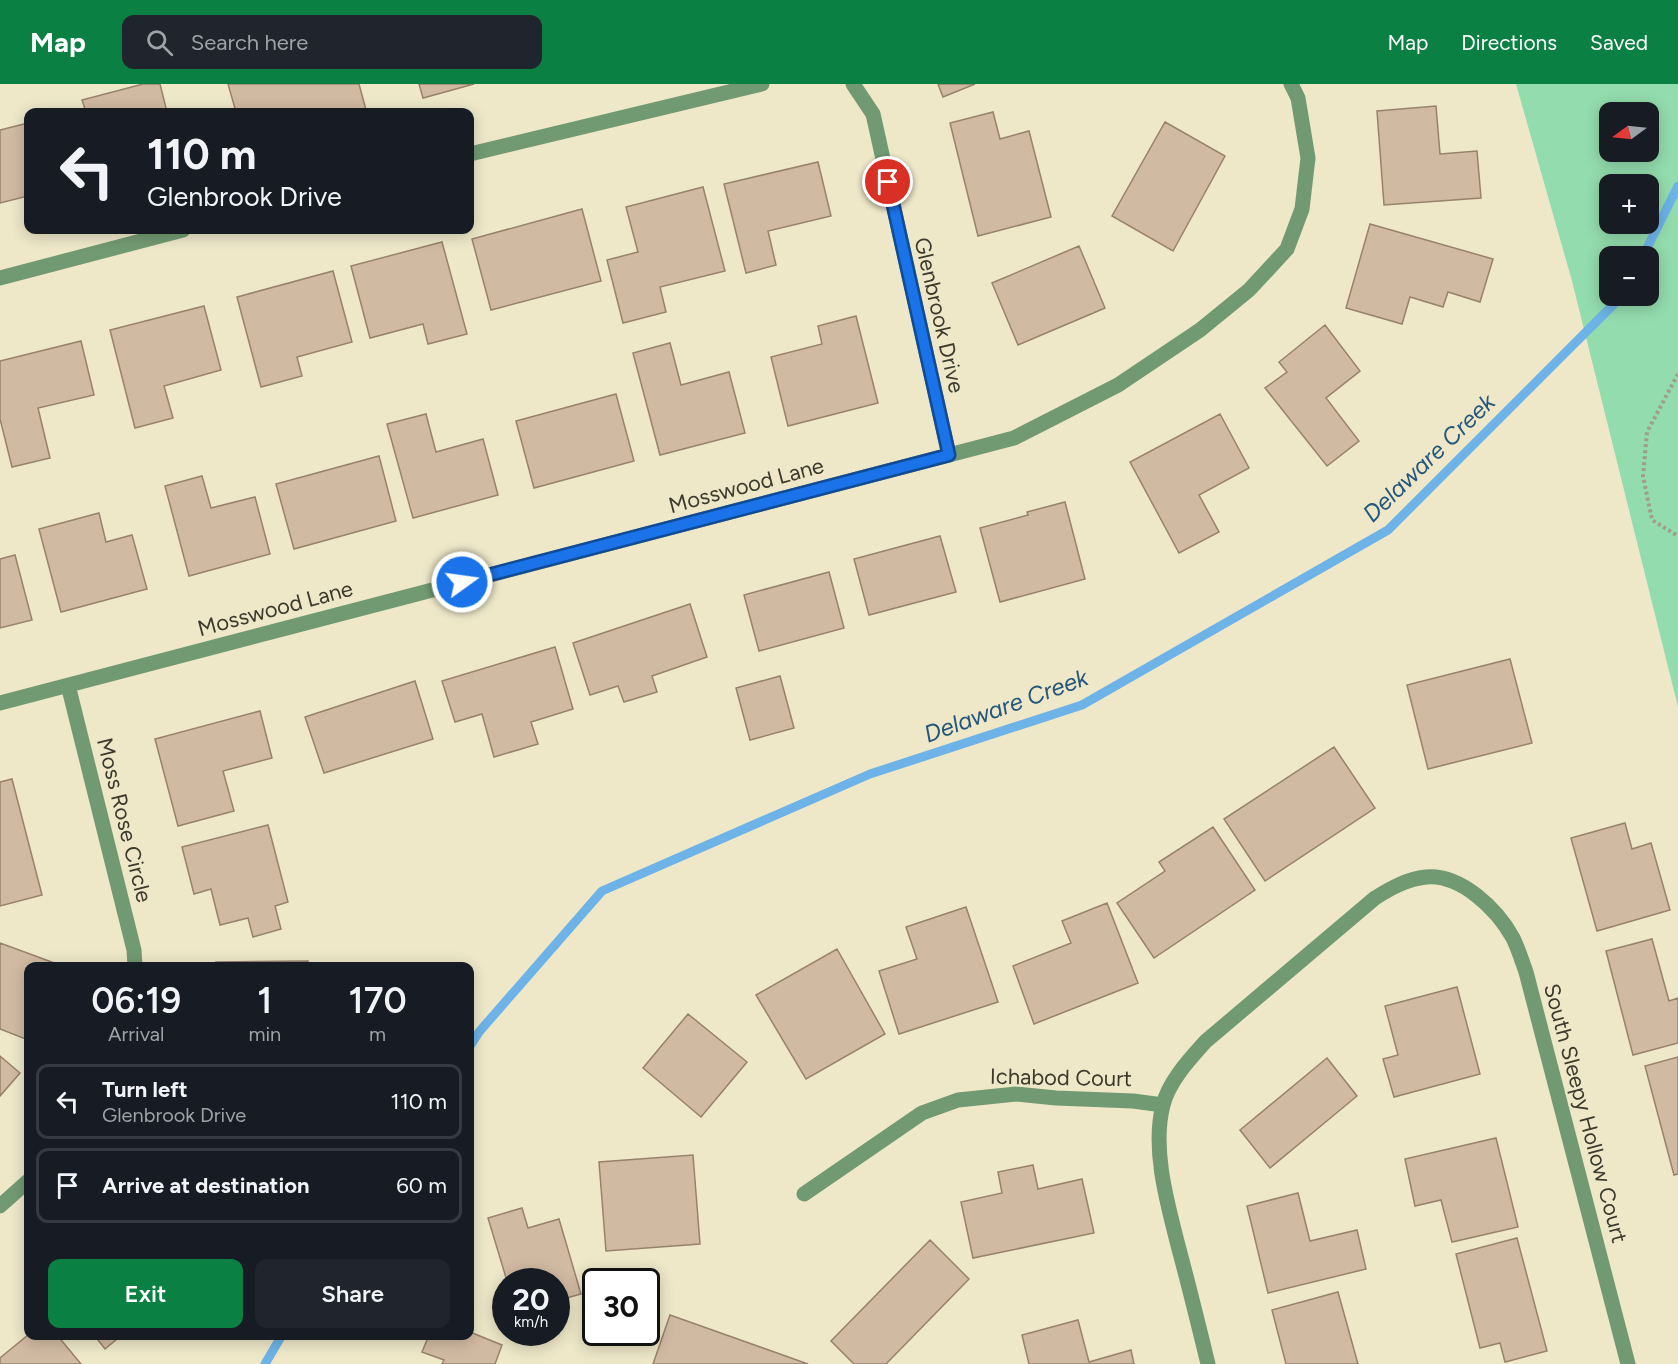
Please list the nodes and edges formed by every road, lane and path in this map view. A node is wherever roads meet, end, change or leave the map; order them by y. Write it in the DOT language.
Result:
graph roads {
  1 [pos="762,84"];
  2 [pos="853,84"];
  3 [pos="1291,84"];
  4 [pos="474,153"];
  5 [pos="168,234"];
  6 [pos="0,278"];
  7 [pos="1678,374"];
  8 [pos="949,455"];
  9 [pos="1678,536"];
  10 [pos="68,685"];
  11 [pos="0,703"];
  12 [pos="135,962"];
  13 [pos="1163,1105"];
  14 [pos="24,1185"];
  15 [pos="804,1194"];
  16 [pos="0,1206"];
  17 [pos="1208,1364"];
  18 [pos="1628,1364"];
  1 -- 4 [label="street"];
  2 -- 8 [label="street, Glenbrook Drive"];
  3 -- 8 [label="street, Mosswood Lane"];
  5 -- 6 [label="street"];
  7 -- 9 [label="path"];
  8 -- 10 [label="street, Mosswood Lane"];
  10 -- 11 [label="street, Mosswood Lane"];
  10 -- 12 [label="street, Moss Rose Circle"];
  13 -- 15 [label="street, Ichabod Court"];
  13 -- 17 [label="street"];
  13 -- 18 [label="street, South Sleepy Hollow Court"];
  14 -- 16 [label="street"];
}
